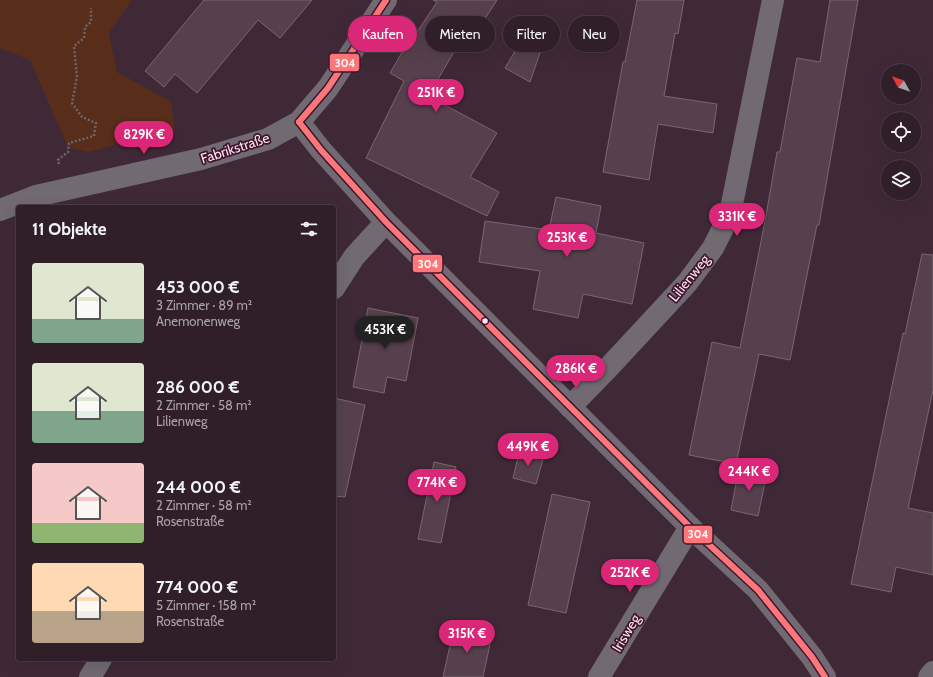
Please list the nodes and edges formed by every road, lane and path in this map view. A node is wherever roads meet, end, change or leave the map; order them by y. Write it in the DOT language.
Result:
graph roads {
  1 [pos="386,0"];
  2 [pos="773,0"];
  3 [pos="91,8"];
  4 [pos="299,122"];
  5 [pos="68,189"];
  6 [pos="0,210"];
  7 [pos="386,222"];
  8 [pos="336,285"];
  9 [pos="570,407"];
  10 [pos="690,527"];
  11 [pos="100,661"];
  12 [pos="933,672"];
  13 [pos="90,677"];
  14 [pos="599,677"];
  15 [pos="825,677"];
  16 [pos="929,677"];
  1 -- 4 [label="street, Fabrikstraße"];
  2 -- 9 [label="street, Lilienweg"];
  3 -- 5 [label="path"];
  4 -- 5 [label="street, Fabrikstraße"];
  4 -- 7 [label="street"];
  5 -- 6 [label="street, Fabrikstraße"];
  7 -- 8 [label="street"];
  7 -- 9 [label="street"];
  9 -- 10 [label="street"];
  10 -- 14 [label="street, Irisweg"];
  10 -- 15 [label="street"];
  11 -- 13 [label="street"];
  12 -- 16 [label="street"];
}
